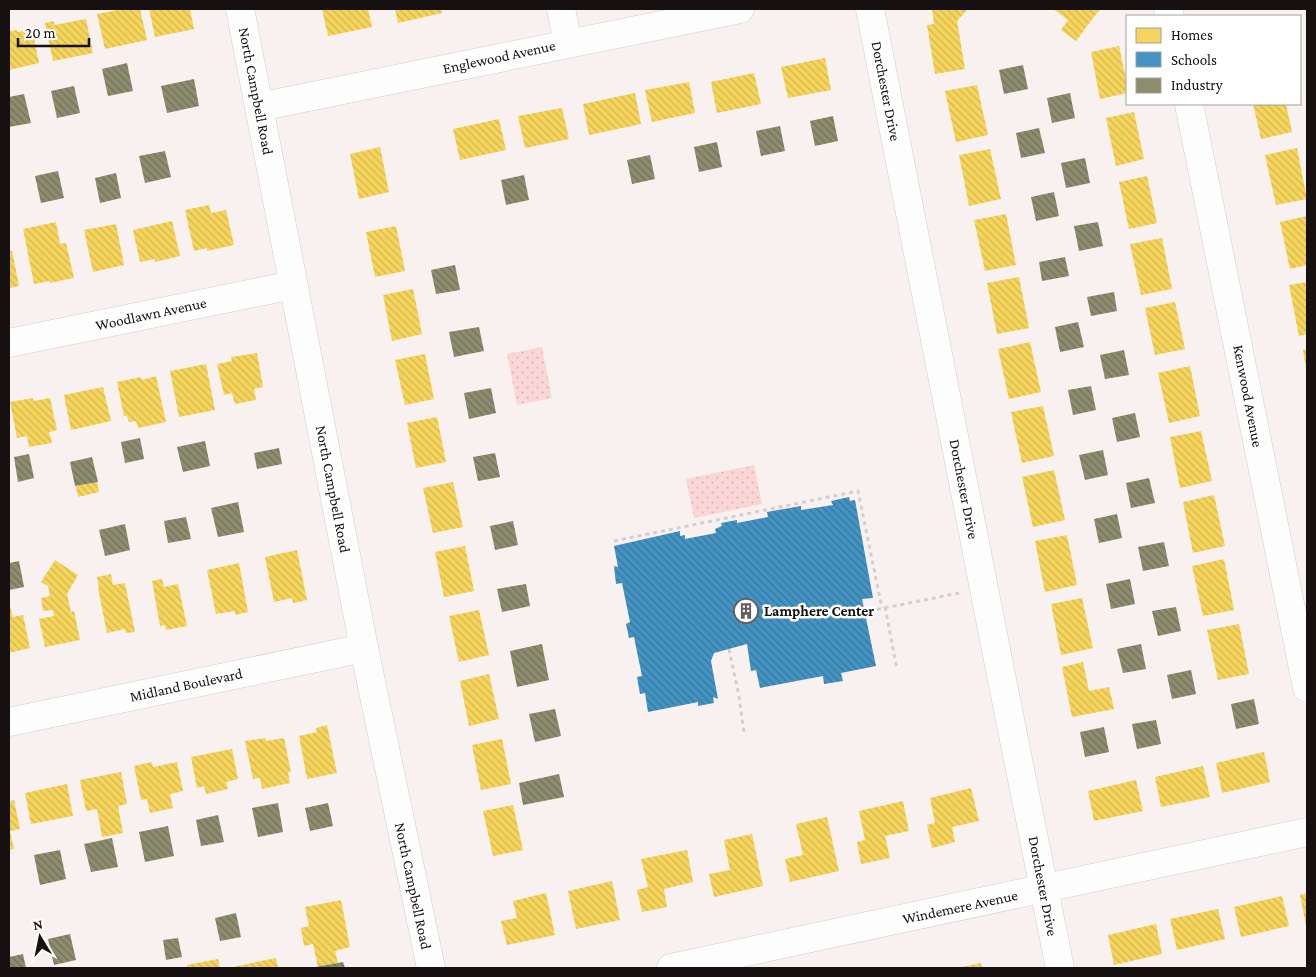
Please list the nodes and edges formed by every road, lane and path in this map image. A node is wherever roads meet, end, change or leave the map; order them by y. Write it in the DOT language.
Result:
graph roads {
  1 [pos="240,9"];
  2 [pos="561,9"];
  3 [pos="740,9"];
  4 [pos="870,9"];
  5 [pos="568,43"];
  6 [pos="1189,105"];
  7 [pos="259,107"];
  8 [pos="294,285"];
  9 [pos="9,344"];
  10 [pos="614,541"];
  11 [pos="963,593"];
  12 [pos="884,608"];
  13 [pos="869,611"];
  14 [pos="364,648"];
  15 [pos="729,649"];
  16 [pos="897,669"];
  17 [pos="1307,688"];
  18 [pos="9,722"];
  19 [pos="744,732"];
  20 [pos="1307,832"];
  21 [pos="1044,889"];
  22 [pos="431,968"];
  23 [pos="671,968"];
  24 [pos="1060,968"];
  1 -- 7 [label="street, North Campbell Road"];
  2 -- 5 [label="street"];
  3 -- 5 [label="street, Englewood Avenue"];
  4 -- 21 [label="street, Dorchester Drive"];
  5 -- 7 [label="street, Englewood Avenue"];
  6 -- 17 [label="street, Kenwood Avenue"];
  7 -- 8 [label="street, North Campbell Road"];
  8 -- 9 [label="street, Woodlawn Avenue"];
  8 -- 14 [label="street, North Campbell Road"];
  10 -- 12 [label="path"];
  11 -- 12 [label="path"];
  12 -- 13 [label="path"];
  12 -- 16 [label="path"];
  14 -- 18 [label="street, Midland Boulevard"];
  14 -- 22 [label="street, North Campbell Road"];
  15 -- 19 [label="path"];
  20 -- 21 [label="street, Windemere Avenue"];
  21 -- 23 [label="street, Windemere Avenue"];
  21 -- 24 [label="street, Dorchester Drive"];
}
